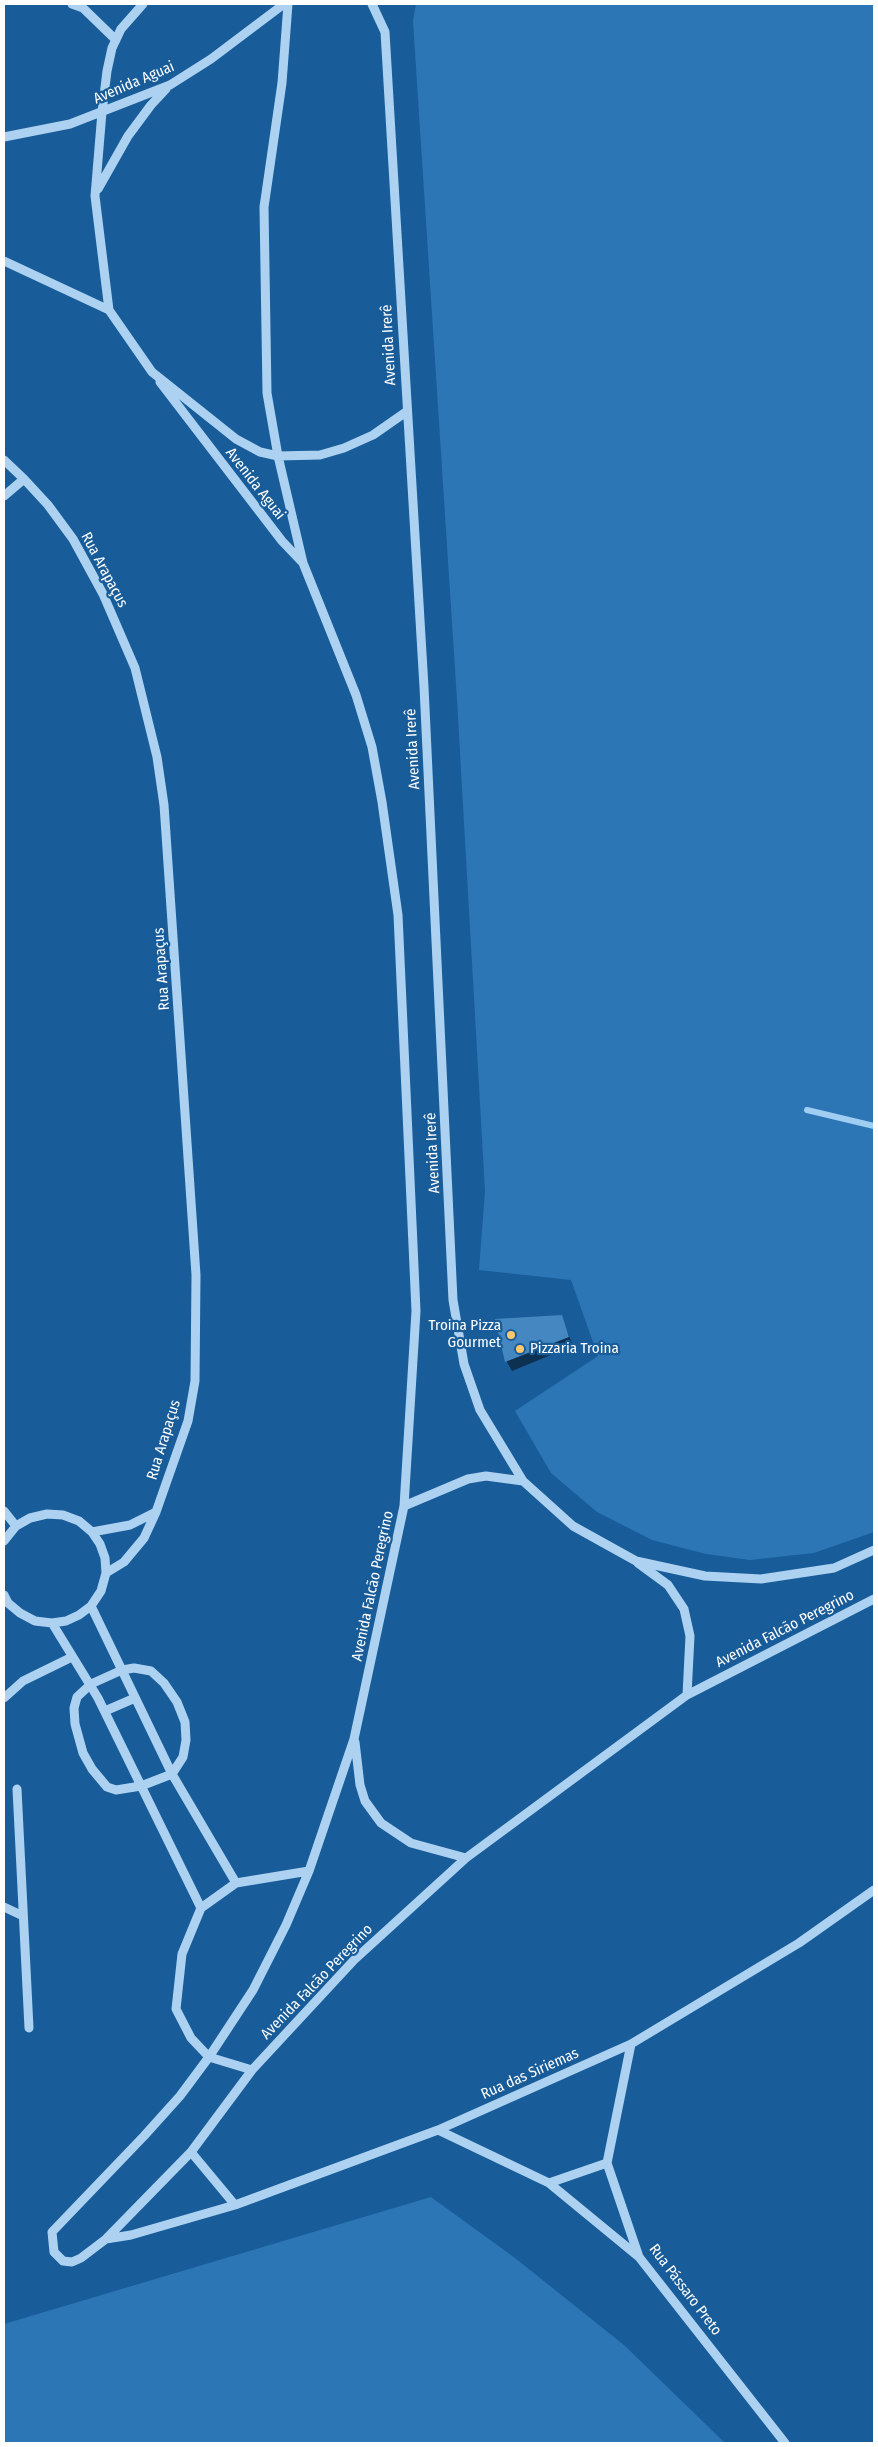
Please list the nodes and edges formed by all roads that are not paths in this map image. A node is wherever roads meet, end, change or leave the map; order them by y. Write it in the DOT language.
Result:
graph roads {
  1 [pos="72,4"];
  2 [pos="143,4"];
  3 [pos="284,4"];
  4 [pos="288,4"];
  5 [pos="372,4"];
  6 [pos="116,40"];
  7 [pos="170,85"];
  8 [pos="102,112"];
  9 [pos="4,137"];
  10 [pos="95,196"];
  11 [pos="4,261"];
  12 [pos="109,310"];
  13 [pos="152,372"];
  14 [pos="406,412"];
  15 [pos="278,456"];
  16 [pos="4,460"];
  17 [pos="24,479"];
  18 [pos="4,496"];
  19 [pos="303,563"];
  20 [pos="523,1481"];
  21 [pos="404,1506"];
  22 [pos="4,1511"];
  23 [pos="156,1512"];
  24 [pos="16,1526"];
  25 [pos="92,1532"];
  26 [pos="4,1541"];
  27 [pos="874,1550"];
  28 [pos="636,1561"];
  29 [pos="106,1573"];
  30 [pos="4,1595"];
  31 [pos="874,1599"];
  32 [pos="91,1606"];
  33 [pos="52,1623"];
  34 [pos="72,1656"];
  35 [pos="122,1670"];
  36 [pos="91,1684"];
  37 [pos="687,1695"];
  38 [pos="4,1698"];
  39 [pos="135,1698"];
  40 [pos="105,1711"];
  41 [pos="354,1739"];
  42 [pos="172,1774"];
  43 [pos="141,1786"];
  44 [pos="17,1789"];
  45 [pos="466,1858"];
  46 [pos="309,1871"];
  47 [pos="236,1883"];
  48 [pos="874,1890"];
  49 [pos="4,1907"];
  50 [pos="201,1908"];
  51 [pos="23,1916"];
  52 [pos="29,2028"];
  53 [pos="631,2044"];
  54 [pos="209,2057"];
  55 [pos="252,2070"];
  56 [pos="438,2130"];
  57 [pos="191,2152"];
  58 [pos="608,2163"];
  59 [pos="549,2183"];
  60 [pos="235,2205"];
  61 [pos="106,2239"];
  62 [pos="639,2257"];
  63 [pos="785,2443"];
  1 -- 6 [label="street"];
  2 -- 6 [label="street"];
  3 -- 7 [label="street, Avenida Aguai"];
  4 -- 15 [label="street"];
  5 -- 14 [label="street, Avenida Irerê"];
  6 -- 8 [label="street"];
  7 -- 8 [label="street, Avenida Aguai"];
  7 -- 10 [label="street"];
  8 -- 9 [label="street, Avenida Aguai"];
  8 -- 10 [label="street"];
  10 -- 12 [label="street"];
  11 -- 12 [label="street"];
  12 -- 13 [label="street, Avenida Aguai"];
  13 -- 15 [label="street, Avenida Aguai"];
  13 -- 19 [label="street, Avenida Aguai"];
  14 -- 15 [label="street, Avenida Aguai"];
  14 -- 20 [label="street, Avenida Irerê"];
  15 -- 19 [label="street"];
  16 -- 17 [label="street, Rua Arapaçus"];
  17 -- 18 [label="street"];
  17 -- 23 [label="street, Rua Arapaçus"];
  19 -- 21 [label="street, Avenida Irerê"];
  20 -- 21 [label="street, Avenida Falcão Peregrino"];
  20 -- 28 [label="street"];
  21 -- 41 [label="street, Avenida Falcão Peregrino"];
  22 -- 24 [label="street"];
  23 -- 25 [label="street"];
  23 -- 29 [label="street, Rua Arapaçus"];
  24 -- 25 [label="street"];
  24 -- 26 [label="street"];
  25 -- 29 [label="street"];
  27 -- 28 [label="street"];
  28 -- 37 [label="street"];
  29 -- 32 [label="street"];
  30 -- 33 [label="street"];
  31 -- 37 [label="street, Avenida Falcão Peregrino"];
  32 -- 33 [label="street"];
  32 -- 35 [label="street"];
  33 -- 34 [label="street"];
  34 -- 36 [label="street"];
  34 -- 38 [label="street"];
  35 -- 36 [label="street"];
  35 -- 39 [label="street"];
  35 -- 42 [label="street"];
  36 -- 40 [label="street"];
  36 -- 43 [label="street"];
  37 -- 45 [label="street, Avenida Falcão Peregrino"];
  39 -- 40 [label="street"];
  39 -- 42 [label="street"];
  40 -- 43 [label="street"];
  41 -- 45 [label="street"];
  41 -- 46 [label="street, Avenida Falcão Peregrino"];
  42 -- 43 [label="street"];
  42 -- 47 [label="street"];
  43 -- 50 [label="street"];
  44 -- 51 [label="street"];
  45 -- 55 [label="street, Avenida Falcão Peregrino"];
  46 -- 47 [label="street"];
  46 -- 54 [label="street, Avenida Falcão Peregrino"];
  47 -- 50 [label="street"];
  48 -- 53 [label="street, Rua das Siriemas"];
  49 -- 51 [label="street"];
  50 -- 54 [label="street"];
  51 -- 52 [label="street"];
  53 -- 56 [label="street, Rua das Siriemas"];
  53 -- 58 [label="street, Rua Pássaro Preto"];
  54 -- 55 [label="street"];
  54 -- 61 [label="street, Avenida Falcão Peregrino"];
  55 -- 57 [label="street, Avenida Falcão Peregrino"];
  56 -- 59 [label="street"];
  56 -- 60 [label="street, Rua das Siriemas"];
  57 -- 60 [label="street"];
  57 -- 61 [label="street, Avenida Falcão Peregrino"];
  58 -- 59 [label="street"];
  58 -- 62 [label="street, Rua Pássaro Preto"];
  59 -- 62 [label="street"];
  60 -- 61 [label="street, Rua das Siriemas"];
  62 -- 63 [label="street, Rua Pássaro Preto"];
}
